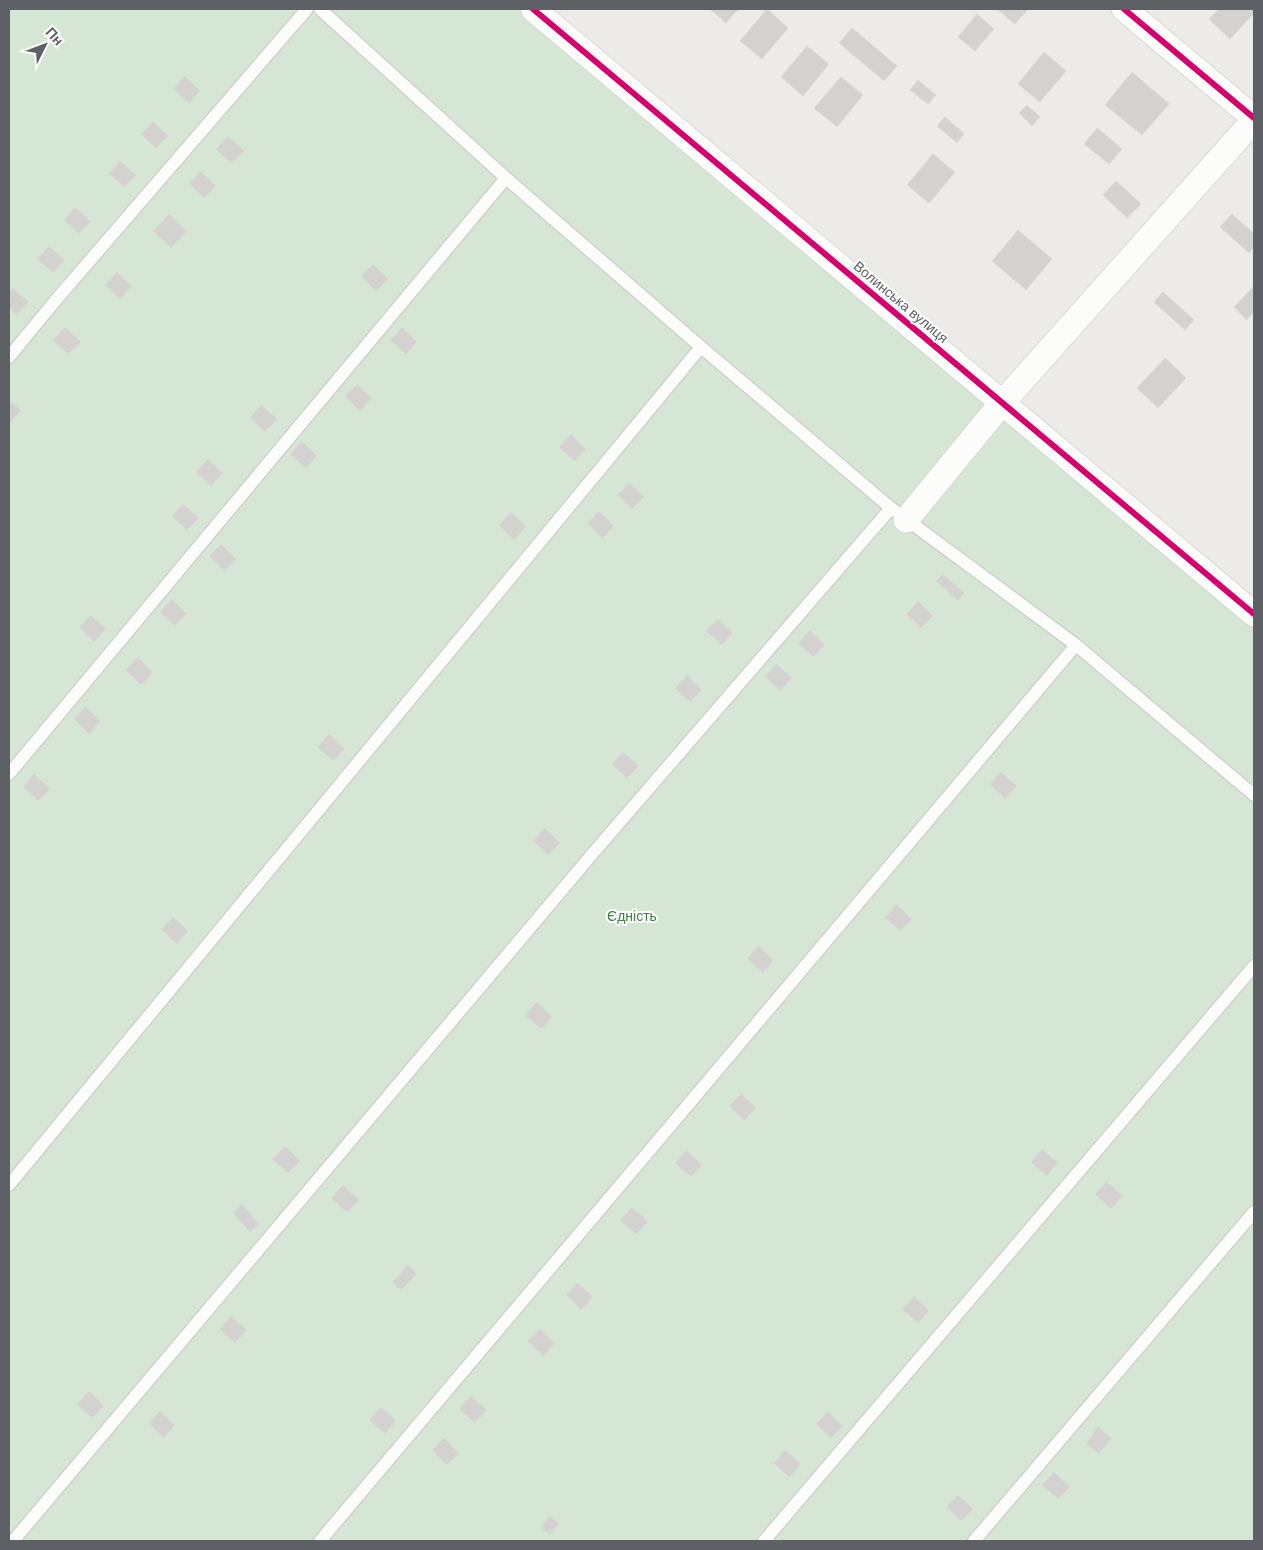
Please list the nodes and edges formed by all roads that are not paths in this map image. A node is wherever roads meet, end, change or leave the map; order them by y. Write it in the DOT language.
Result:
graph roads {
  1 [pos="308,9"];
  2 [pos="320,9"];
  3 [pos="533,9"];
  4 [pos="1124,9"];
  5 [pos="1254,119"];
  6 [pos="506,178"];
  7 [pos="701,347"];
  8 [pos="9,357"];
  9 [pos="1002,403"];
  10 [pos="898,514"];
  11 [pos="1254,614"];
  12 [pos="1076,646"];
  13 [pos="9,774"];
  14 [pos="1254,795"];
  15 [pos="1254,966"];
  16 [pos="9,1185"];
  17 [pos="1254,1212"];
  18 [pos="13,1541"];
  19 [pos="320,1541"];
  20 [pos="764,1541"];
  21 [pos="974,1541"];
  1 -- 8 [label="lane"];
  2 -- 6 [label="lane"];
  3 -- 9 [label="street, Волинська вулиця"];
  4 -- 5 [label="street"];
  5 -- 9 [label="street"];
  6 -- 7 [label="lane"];
  6 -- 13 [label="lane"];
  7 -- 10 [label="lane"];
  7 -- 16 [label="lane"];
  9 -- 10 [label="street"];
  9 -- 11 [label="street, Волинська вулиця"];
  10 -- 12 [label="lane"];
  10 -- 18 [label="lane"];
  12 -- 14 [label="lane"];
  12 -- 19 [label="lane"];
  15 -- 20 [label="lane"];
  17 -- 21 [label="lane"];
}
